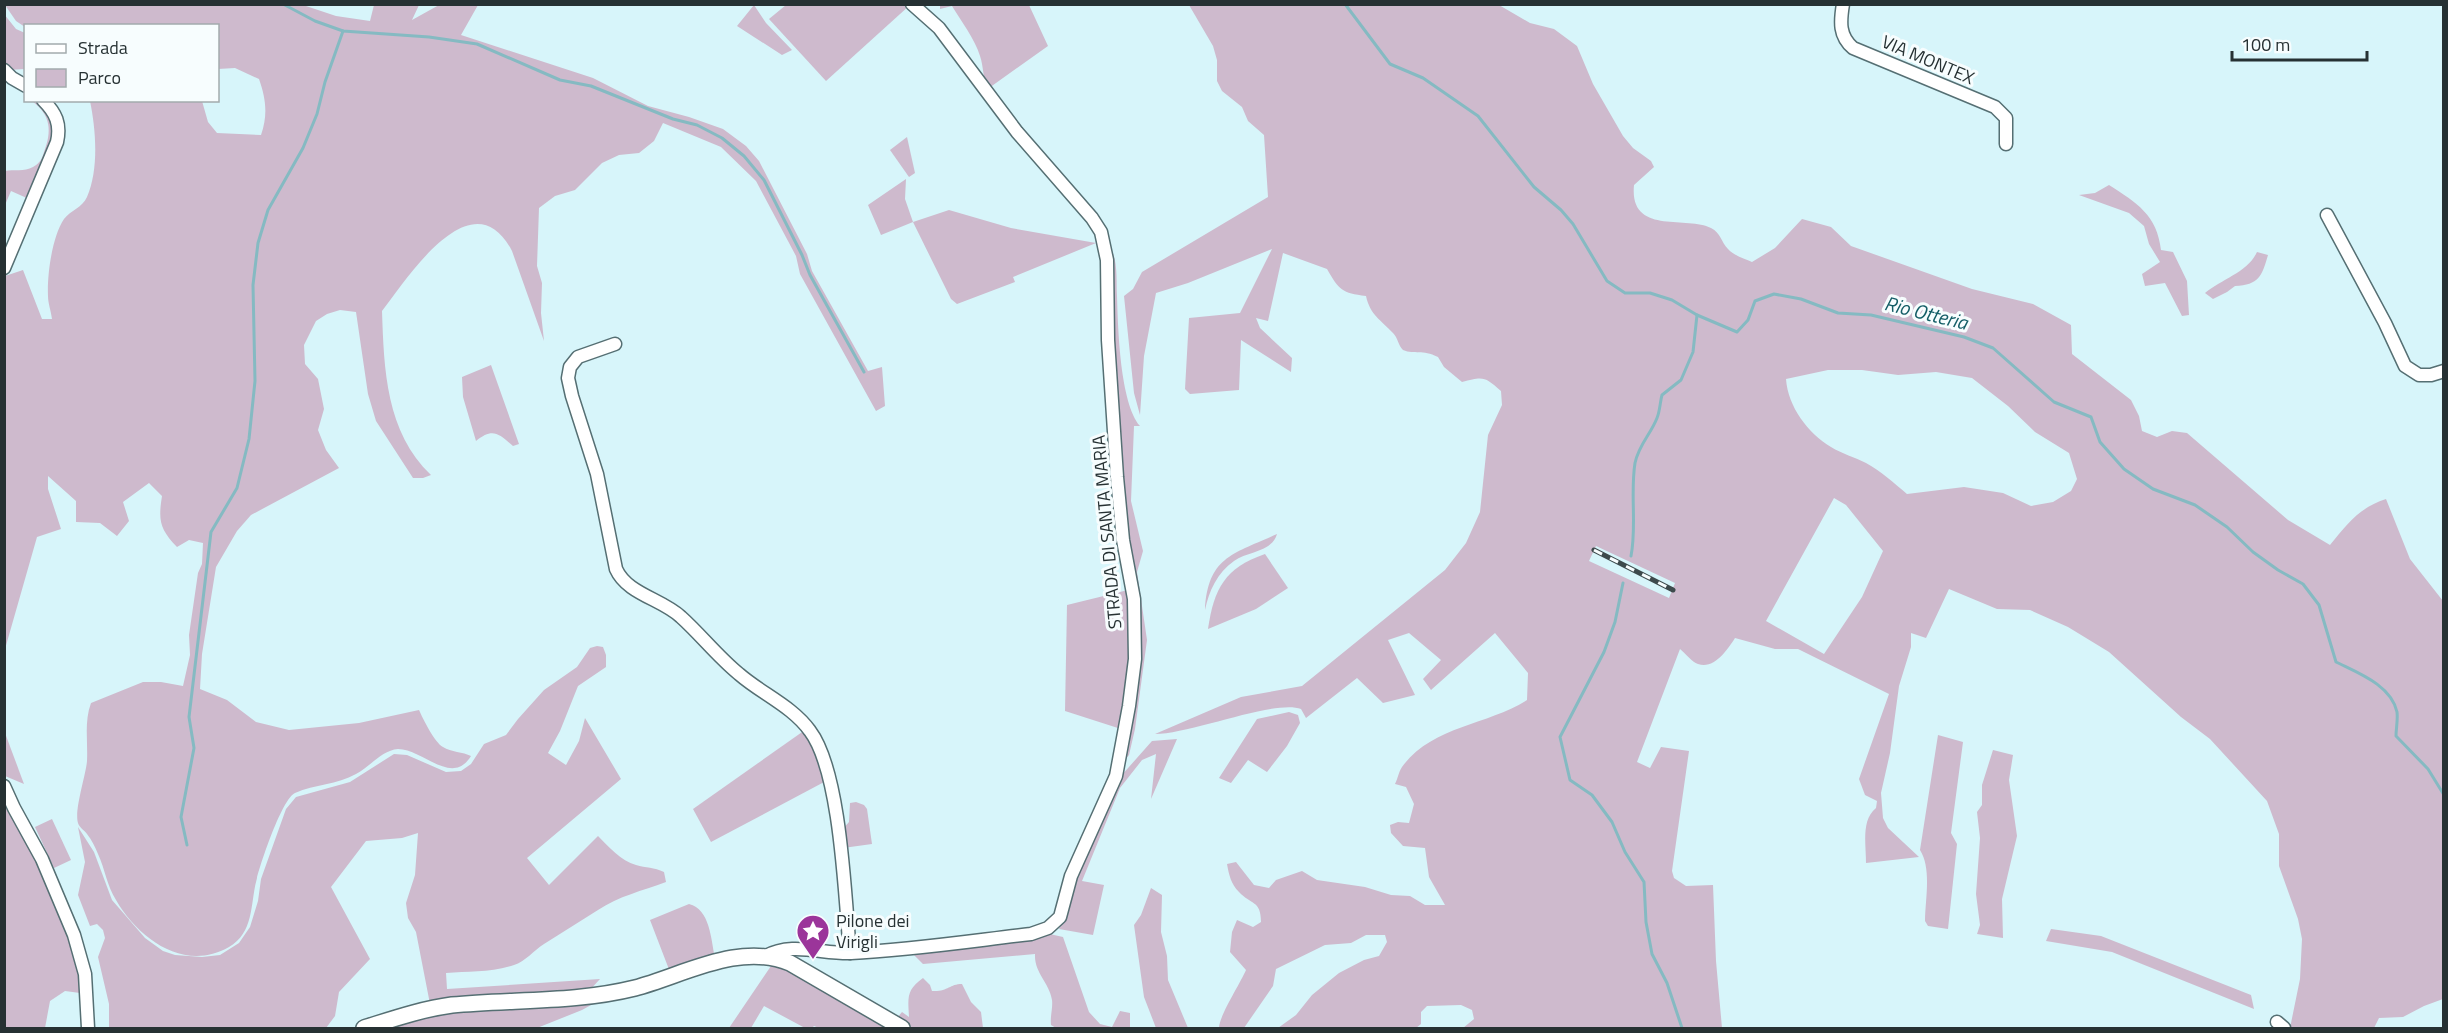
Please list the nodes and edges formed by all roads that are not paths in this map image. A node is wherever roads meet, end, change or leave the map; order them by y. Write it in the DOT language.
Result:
graph roads {
  1 [pos="912,4"];
  2 [pos="1843,4"];
  3 [pos="4,69"];
  4 [pos="24,85"];
  5 [pos="45,102"];
  6 [pos="2006,144"];
  7 [pos="2327,215"];
  8 [pos="4,268"];
  9 [pos="615,344"];
  10 [pos="2444,370"];
  11 [pos="4,786"];
  12 [pos="850,953"];
  13 [pos="764,957"];
  14 [pos="88,1029"];
  15 [pos="364,1029"];
  16 [pos="902,1029"];
  1 -- 12 [label="street, STRADA DI SANTA MARIA"];
  2 -- 6 [label="street, VIA MONTEX"];
  3 -- 4 [label="street"];
  5 -- 8 [label="street"];
  7 -- 10 [label="street"];
  9 -- 12 [label="street"];
  11 -- 14 [label="street"];
  12 -- 13 [label="street, STRADA DI SANTA MARIA"];
  13 -- 15 [label="main road"];
  13 -- 16 [label="main road"];
}
